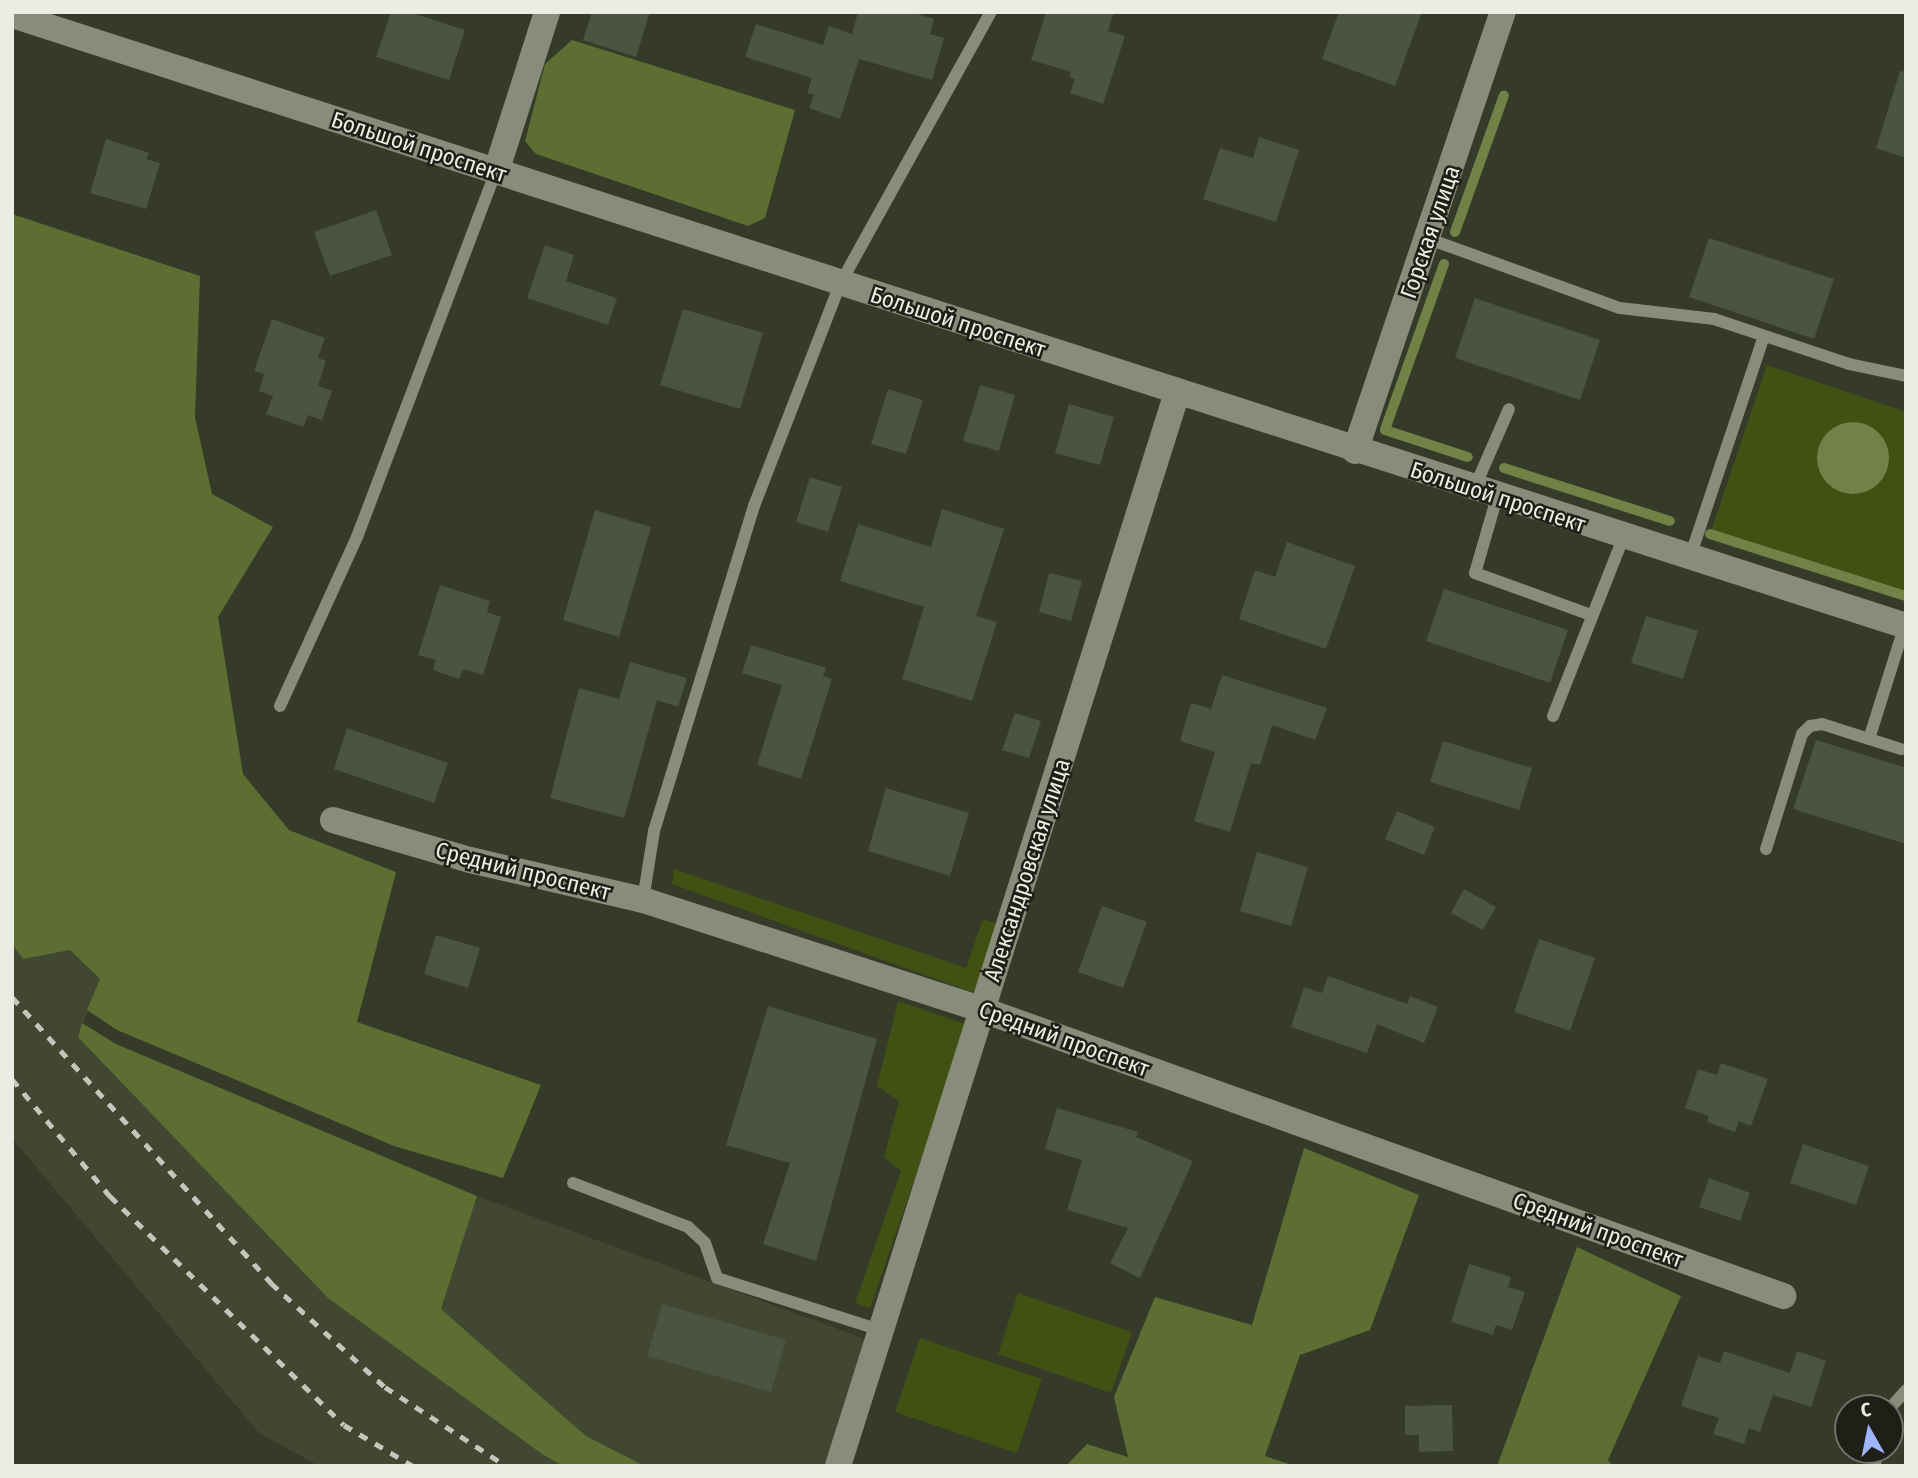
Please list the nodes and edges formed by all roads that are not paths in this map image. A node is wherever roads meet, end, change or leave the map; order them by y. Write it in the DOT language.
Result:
graph roads {
  1 [pos="547,12"];
  2 [pos="991,12"];
  3 [pos="1503,12"];
  4 [pos="12,15"];
  5 [pos="496,172"];
  6 [pos="1429,239"];
  7 [pos="840,284"];
  8 [pos="1764,336"];
  9 [pos="1906,376"];
  10 [pos="1177,394"];
  11 [pos="1509,409"];
  12 [pos="1355,452"];
  13 [pos="1486,493"];
  14 [pos="1624,536"];
  15 [pos="1690,557"];
  16 [pos="1591,615"];
  17 [pos="1905,626"];
  18 [pos="280,706"];
  19 [pos="1553,716"];
  20 [pos="1869,739"];
  21 [pos="1901,749"];
  22 [pos="333,820"];
  23 [pos="1766,849"];
  24 [pos="643,900"];
  25 [pos="983,1010"];
  26 [pos="573,1183"];
  27 [pos="1783,1296"];
  28 [pos="883,1331"];
  29 [pos="838,1466"];
  1 -- 5 [label="street"];
  2 -- 7 [label="lane"];
  3 -- 6 [label="street, Горская улица"];
  4 -- 5 [label="street, Большой проспект"];
  5 -- 7 [label="street, Большой проспект"];
  5 -- 18 [label="lane"];
  6 -- 8 [label="lane"];
  6 -- 12 [label="street, Горская улица"];
  7 -- 10 [label="street, Большой проспект"];
  7 -- 24 [label="lane"];
  8 -- 9 [label="lane"];
  8 -- 15 [label="lane"];
  10 -- 12 [label="street, Большой проспект"];
  10 -- 25 [label="street, Александровская улица"];
  11 -- 13 [label="lane"];
  12 -- 13 [label="street, Большой проспект"];
  13 -- 14 [label="street, Большой проспект"];
  13 -- 16 [label="lane"];
  14 -- 15 [label="street, Большой проспект"];
  14 -- 16 [label="lane"];
  15 -- 17 [label="street, Большой проспект"];
  16 -- 19 [label="lane"];
  17 -- 20 [label="lane"];
  20 -- 21 [label="lane"];
  20 -- 23 [label="lane"];
  22 -- 24 [label="street, Средний проспект"];
  24 -- 25 [label="street, Средний проспект"];
  25 -- 27 [label="street, Средний проспект"];
  25 -- 28 [label="street, Александровская улица"];
  26 -- 28 [label="lane"];
  28 -- 29 [label="street, Александровская улица"];
}
